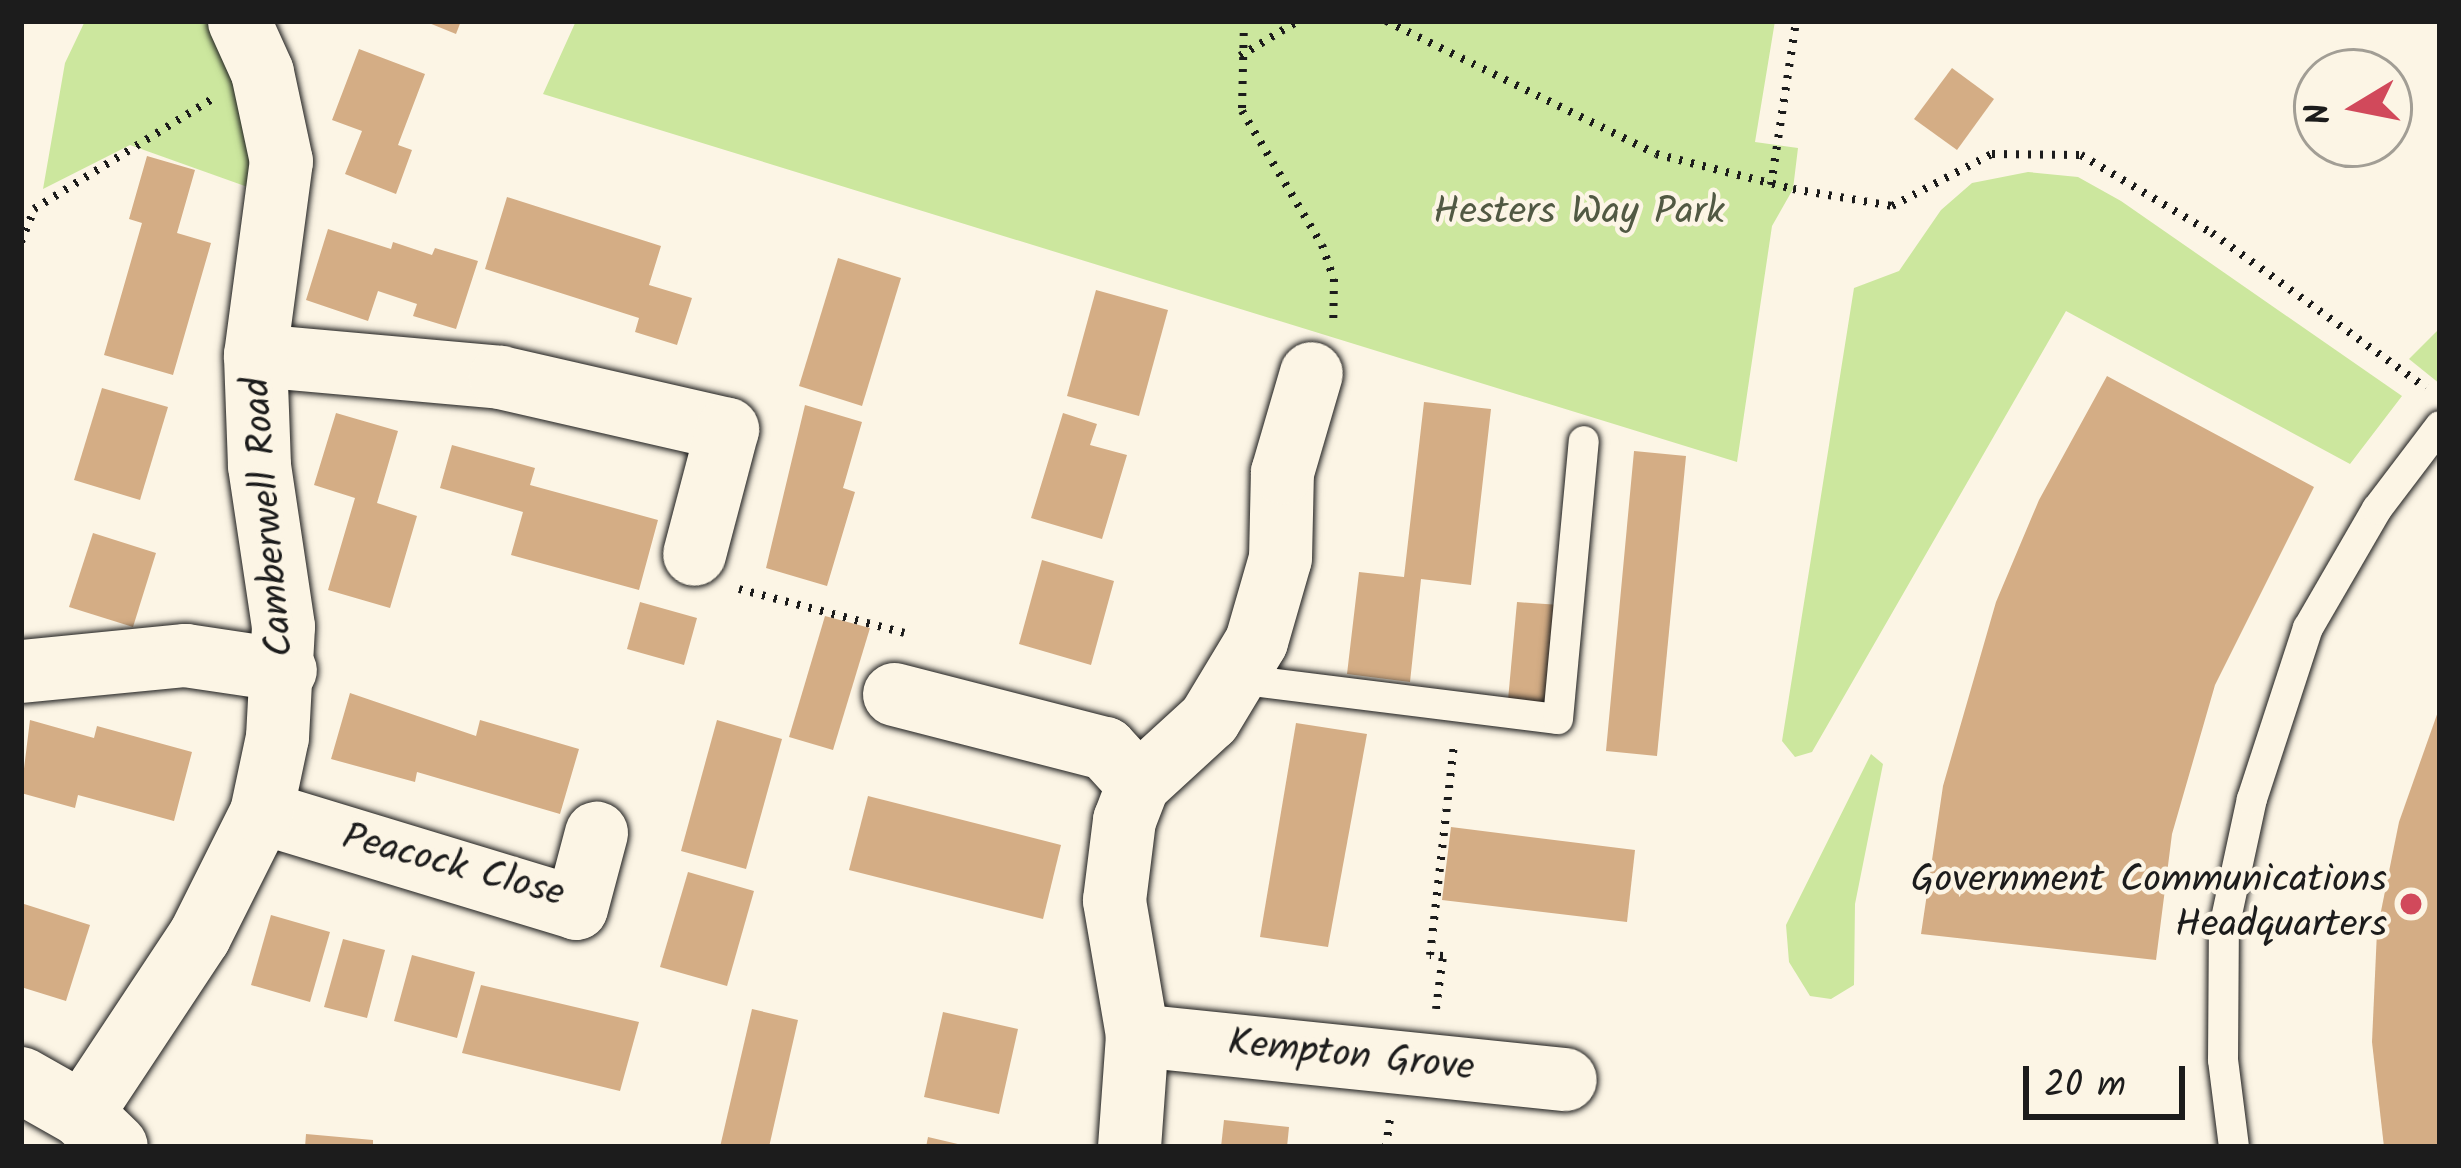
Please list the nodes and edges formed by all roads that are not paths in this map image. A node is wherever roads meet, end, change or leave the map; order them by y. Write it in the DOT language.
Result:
graph roads {
  1 [pos="256,39"];
  2 [pos="255,356"];
  3 [pos="1311,373"];
  4 [pos="2440,426"];
  5 [pos="1584,441"];
  6 [pos="694,554"];
  7 [pos="285,670"];
  8 [pos="21,671"];
  9 [pos="1236,679"];
  10 [pos="893,694"];
  11 [pos="1138,784"];
  12 [pos="261,812"];
  13 [pos="596,833"];
  14 [pos="1137,1035"];
  15 [pos="1565,1079"];
  16 [pos="21,1080"];
  17 [pos="98,1130"];
  18 [pos="1129,1147"];
  19 [pos="2234,1147"];
  1 -- 2 [label="street, Camberwell Road"];
  2 -- 6 [label="street"];
  2 -- 7 [label="street, Camberwell Road"];
  3 -- 9 [label="street"];
  4 -- 19 [label="lane"];
  5 -- 9 [label="lane"];
  7 -- 8 [label="street"];
  7 -- 12 [label="street, Camberwell Road"];
  9 -- 11 [label="street"];
  10 -- 11 [label="street"];
  11 -- 14 [label="street"];
  12 -- 13 [label="street, Peacock Close"];
  12 -- 17 [label="street, Camberwell Road"];
  14 -- 15 [label="street, Kempton Grove"];
  14 -- 18 [label="street"];
  16 -- 17 [label="street"];
}
